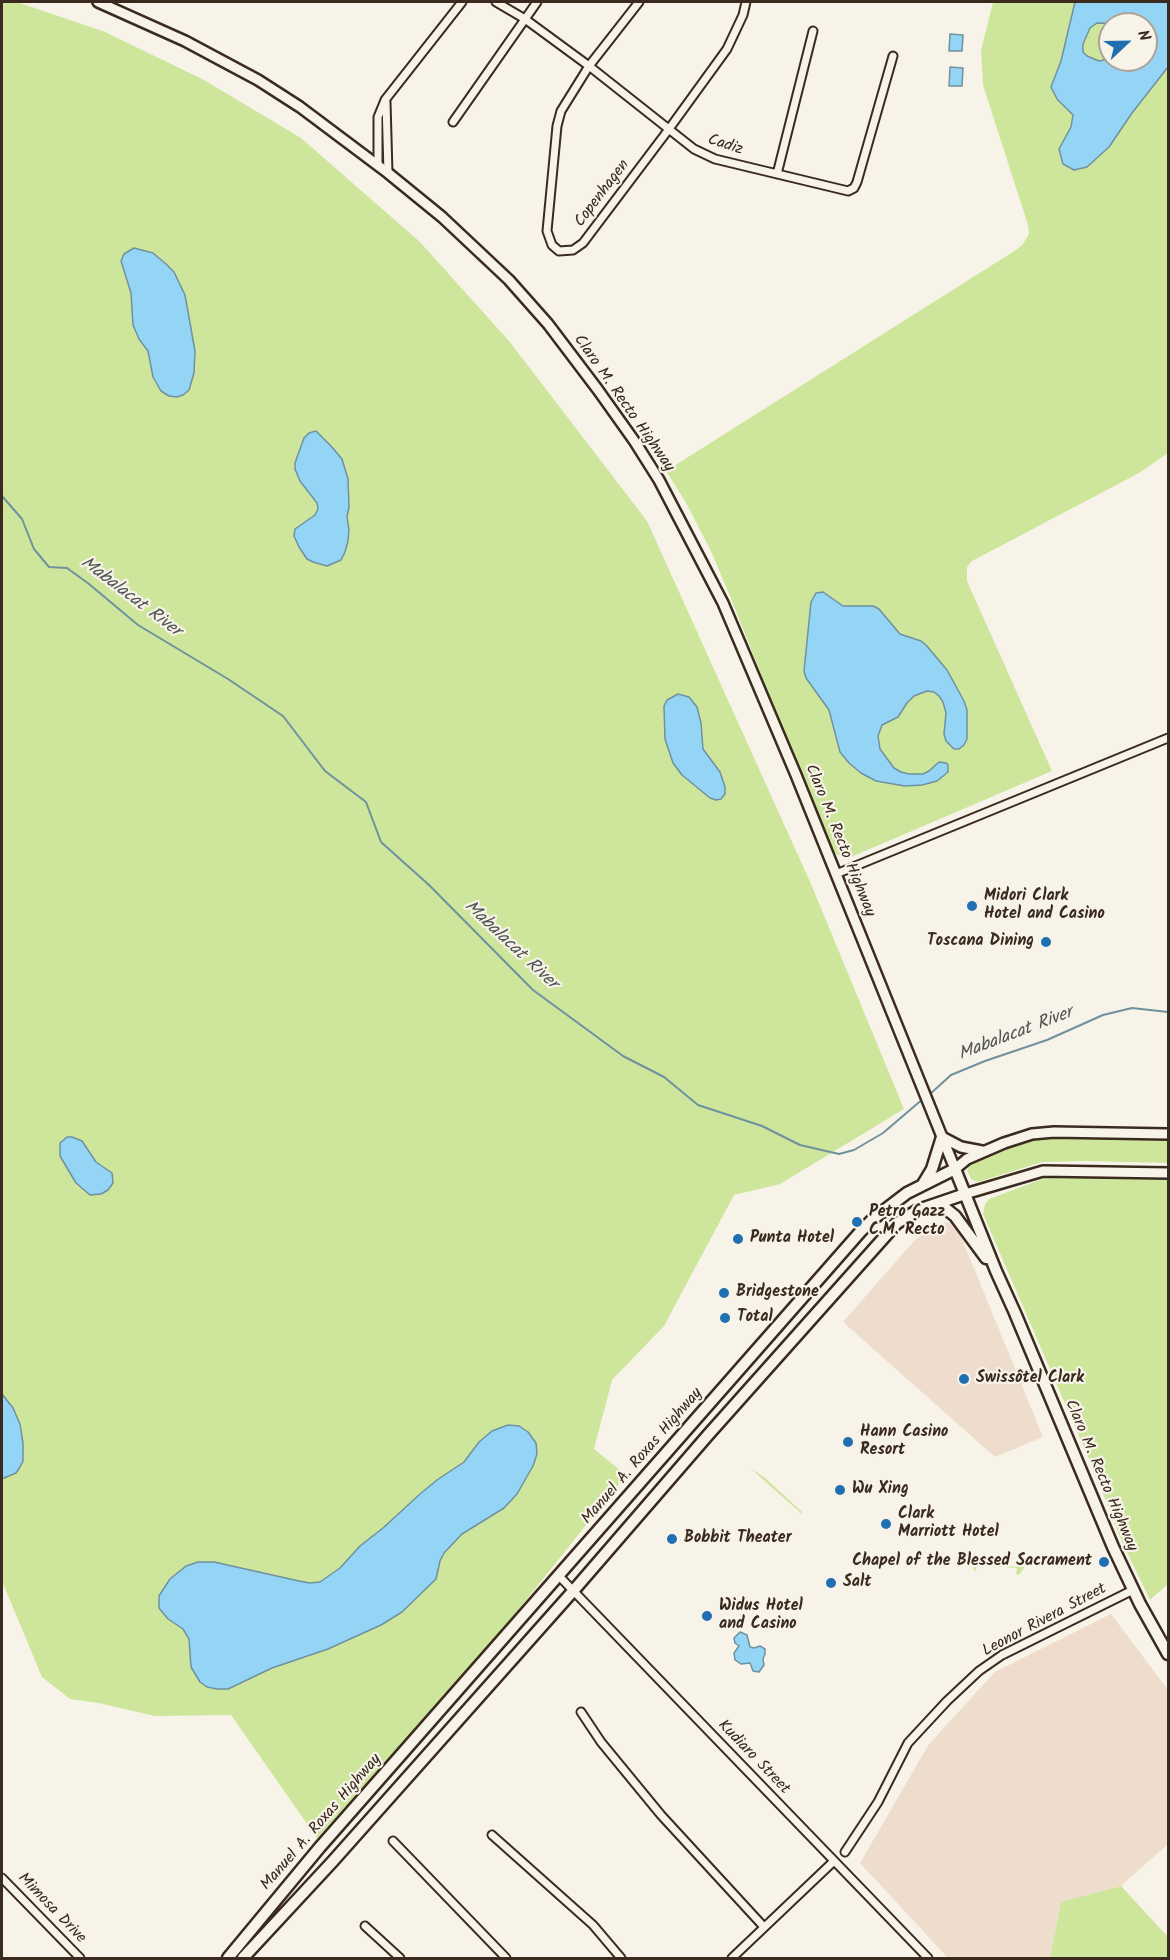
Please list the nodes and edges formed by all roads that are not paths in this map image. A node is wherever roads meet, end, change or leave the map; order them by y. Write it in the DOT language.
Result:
graph roads {
  1 [pos="98,2"];
  2 [pos="462,2"];
  3 [pos="496,2"];
  4 [pos="537,2"];
  5 [pos="639,2"];
  6 [pos="746,2"];
  7 [pos="525,19"];
  8 [pos="813,31"];
  9 [pos="893,56"];
  10 [pos="589,66"];
  11 [pos="385,100"];
  12 [pos="453,122"];
  13 [pos="669,129"];
  14 [pos="378,166"];
  15 [pos="388,173"];
  16 [pos="777,174"];
  17 [pos="1168,738"];
  18 [pos="836,874"];
  19 [pos="1168,1134"];
  20 [pos="942,1137"];
  21 [pos="985,1151"];
  22 [pos="955,1169"];
  23 [pos="1168,1173"];
  24 [pos="921,1186"];
  25 [pos="965,1194"];
  26 [pos="932,1205"];
  27 [pos="996,1271"];
  28 [pos="559,1576"];
  29 [pos="574,1590"];
  30 [pos="1133,1590"];
  31 [pos="1168,1654"];
  32 [pos="581,1712"];
  33 [pos="492,1835"];
  34 [pos="393,1841"];
  35 [pos="844,1852"];
  36 [pos="834,1861"];
  37 [pos="2,1878"];
  38 [pos="365,1926"];
  39 [pos="764,1927"];
  40 [pos="80,1959"];
  41 [pos="228,1959"];
  42 [pos="243,1959"];
  43 [pos="400,1959"];
  44 [pos="506,1959"];
  45 [pos="621,1959"];
  46 [pos="732,1959"];
  47 [pos="928,1959"];
  1 -- 14 [label="main road, Claro M. Recto Highway"];
  2 -- 11 [label="street"];
  3 -- 7 [label="street, Cadiz"];
  4 -- 7 [label="street"];
  5 -- 10 [label="street"];
  6 -- 13 [label="street, Copenhagen"];
  7 -- 10 [label="street, Cadiz"];
  7 -- 12 [label="street"];
  8 -- 16 [label="street"];
  9 -- 16 [label="street, Cadiz"];
  10 -- 13 [label="street, Cadiz"];
  10 -- 13 [label="street, Copenhagen"];
  11 -- 14 [label="street"];
  11 -- 15 [label="street"];
  13 -- 16 [label="street, Cadiz"];
  14 -- 15 [label="main road, Claro M. Recto Highway"];
  15 -- 18 [label="main road, Claro M. Recto Highway"];
  17 -- 18 [label="street"];
  18 -- 20 [label="main road, Claro M. Recto Highway"];
  19 -- 21 [label="main road, Manuel A. Roxas Highway"];
  20 -- 21 [label="main road"];
  20 -- 22 [label="main road, Claro M. Recto Highway"];
  20 -- 24 [label="main road"];
  21 -- 22 [label="main road, Manuel A. Roxas Highway"];
  22 -- 24 [label="main road, Manuel A. Roxas Highway"];
  22 -- 25 [label="main road, Claro M. Recto Highway"];
  23 -- 25 [label="main road, Manuel A. Roxas Highway"];
  24 -- 28 [label="main road, Manuel A. Roxas Highway"];
  25 -- 26 [label="main road, Manuel A. Roxas Highway"];
  25 -- 27 [label="main road, Claro M. Recto Highway"];
  26 -- 27 [label="main road"];
  26 -- 29 [label="main road, Manuel A. Roxas Highway"];
  27 -- 30 [label="main road, Claro M. Recto Highway"];
  28 -- 29 [label="street, Kudiaro Street"];
  28 -- 41 [label="main road, Manuel A. Roxas Highway"];
  29 -- 36 [label="street, Kudiaro Street"];
  29 -- 42 [label="main road, Manuel A. Roxas Highway"];
  30 -- 31 [label="main road, Claro M. Recto Highway"];
  30 -- 35 [label="street, Leonor Rivera Street"];
  32 -- 39 [label="street"];
  33 -- 45 [label="street"];
  34 -- 44 [label="street"];
  36 -- 39 [label="street"];
  36 -- 47 [label="street, Kudiaro Street"];
  37 -- 40 [label="street, Mimosa Drive"];
  38 -- 43 [label="street"];
  39 -- 46 [label="street"];
}
